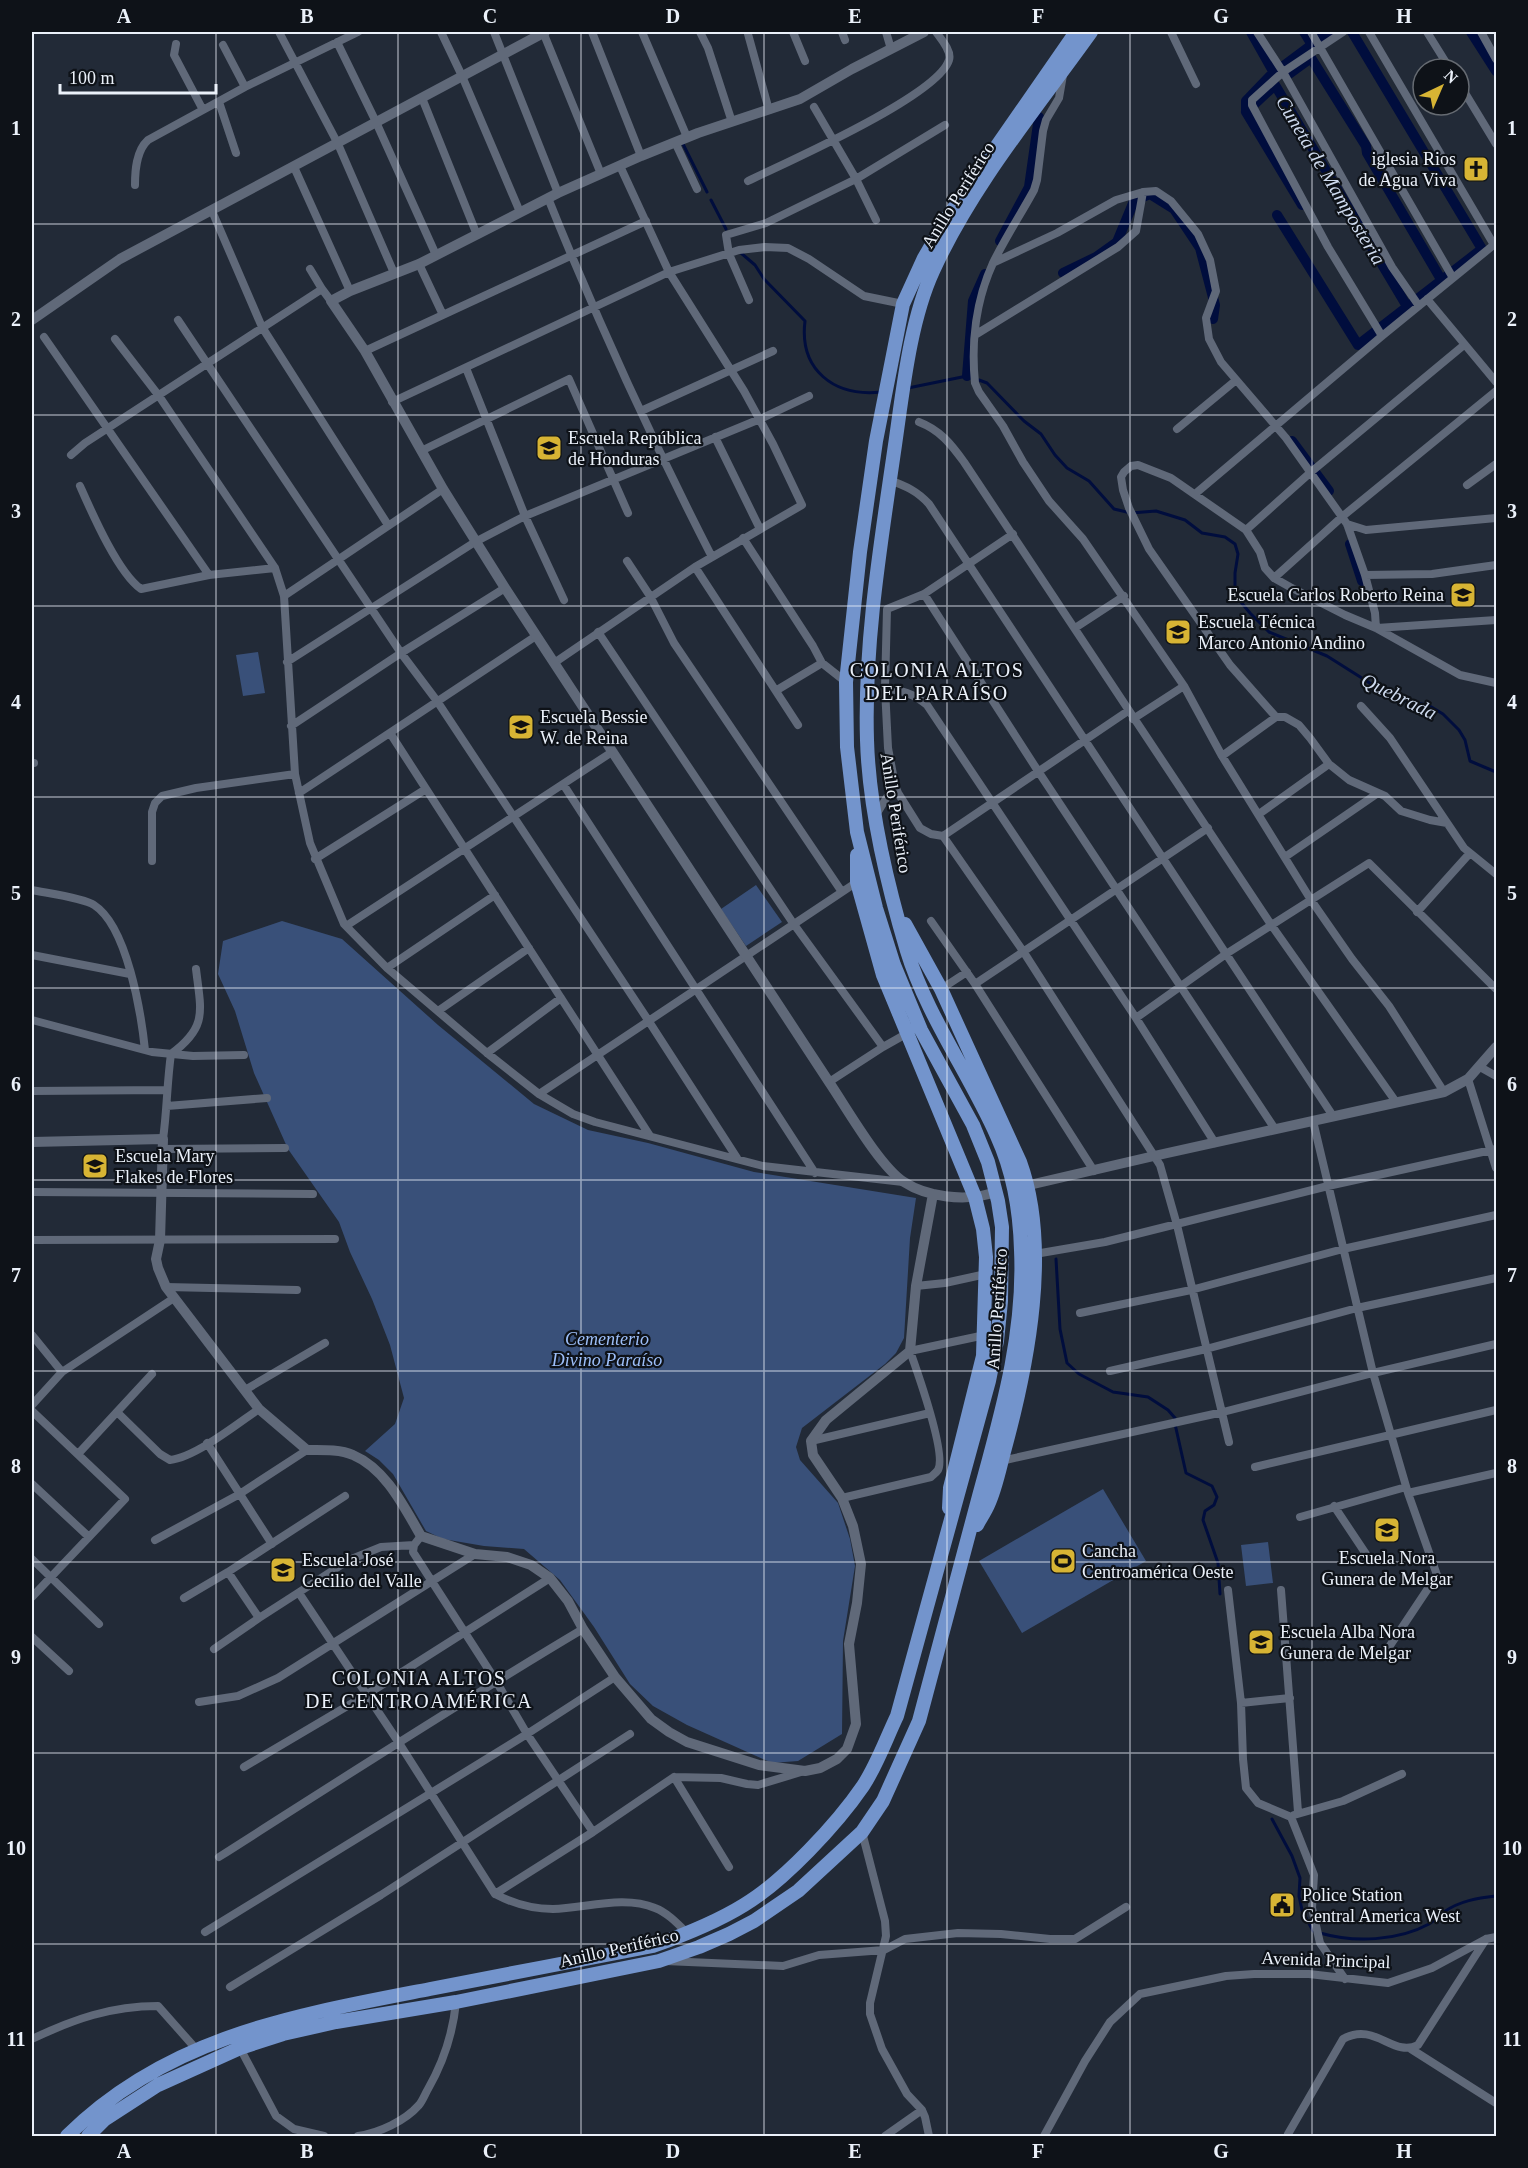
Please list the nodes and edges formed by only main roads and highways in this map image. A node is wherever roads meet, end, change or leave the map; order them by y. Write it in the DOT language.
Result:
graph roads {
  1 [pos="1076,32"];
  2 [pos="1091,32"];
  3 [pos="857,832"];
  4 [pos="895,907"];
  5 [pos="968,1540"];
  6 [pos="946,1541"];
  7 [pos="67,2136"];
  8 [pos="88,2136"];
  1 -- 3 [label="highway, Anillo Periférico"];
  2 -- 4 [label="highway, Anillo Periférico"];
  3 -- 6 [label="highway"];
  3 -- 6 [label="highway, Anillo Periférico"];
  4 -- 5 [label="highway, Anillo Periférico"];
  4 -- 5 [label="highway"];
  5 -- 8 [label="highway, Anillo Periférico"];
  6 -- 7 [label="highway, Anillo Periférico"];
}
